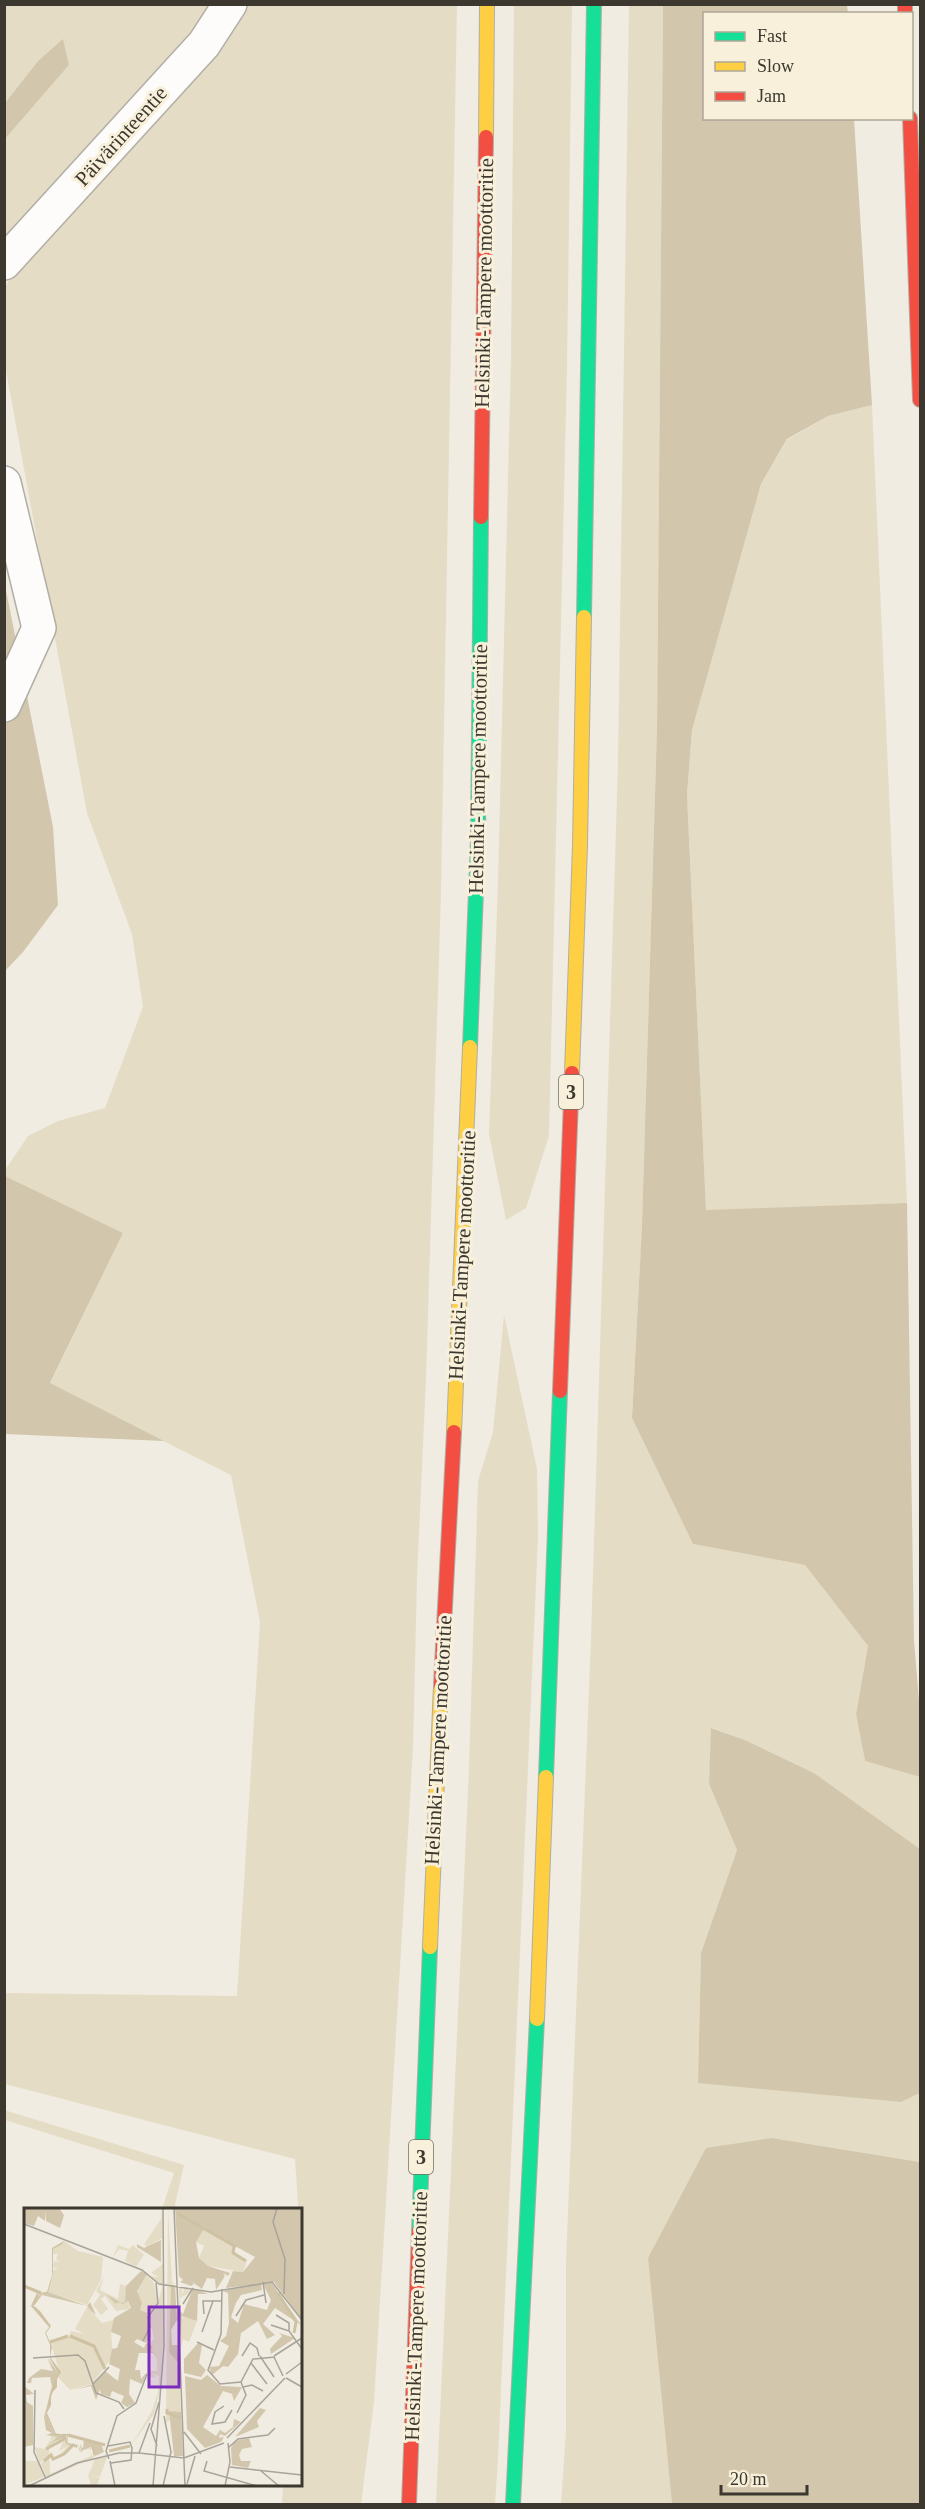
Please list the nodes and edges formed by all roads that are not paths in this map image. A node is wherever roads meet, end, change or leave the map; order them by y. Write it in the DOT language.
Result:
graph roads {
  1 [pos="230,4"];
  2 [pos="487,4"];
  3 [pos="594,4"];
  4 [pos="910,120"];
  5 [pos="4,262"];
  6 [pos="921,400"];
  7 [pos="4,483"];
  8 [pos="4,705"];
  9 [pos="409,2485"];
  10 [pos="402,2505"];
  11 [pos="409,2505"];
  12 [pos="513,2505"];
  1 -- 5 [label="street, Päivärinteentie"];
  2 -- 9 [label="main road, Helsinki-Tampere moottoritie / 3"];
  3 -- 12 [label="main road, 3"];
  4 -- 6 [label="main road"];
  7 -- 8 [label="street"];
  9 -- 10 [label="main road"];
  9 -- 11 [label="main road, Helsinki-Tampere moottoritie / 3"];
}
